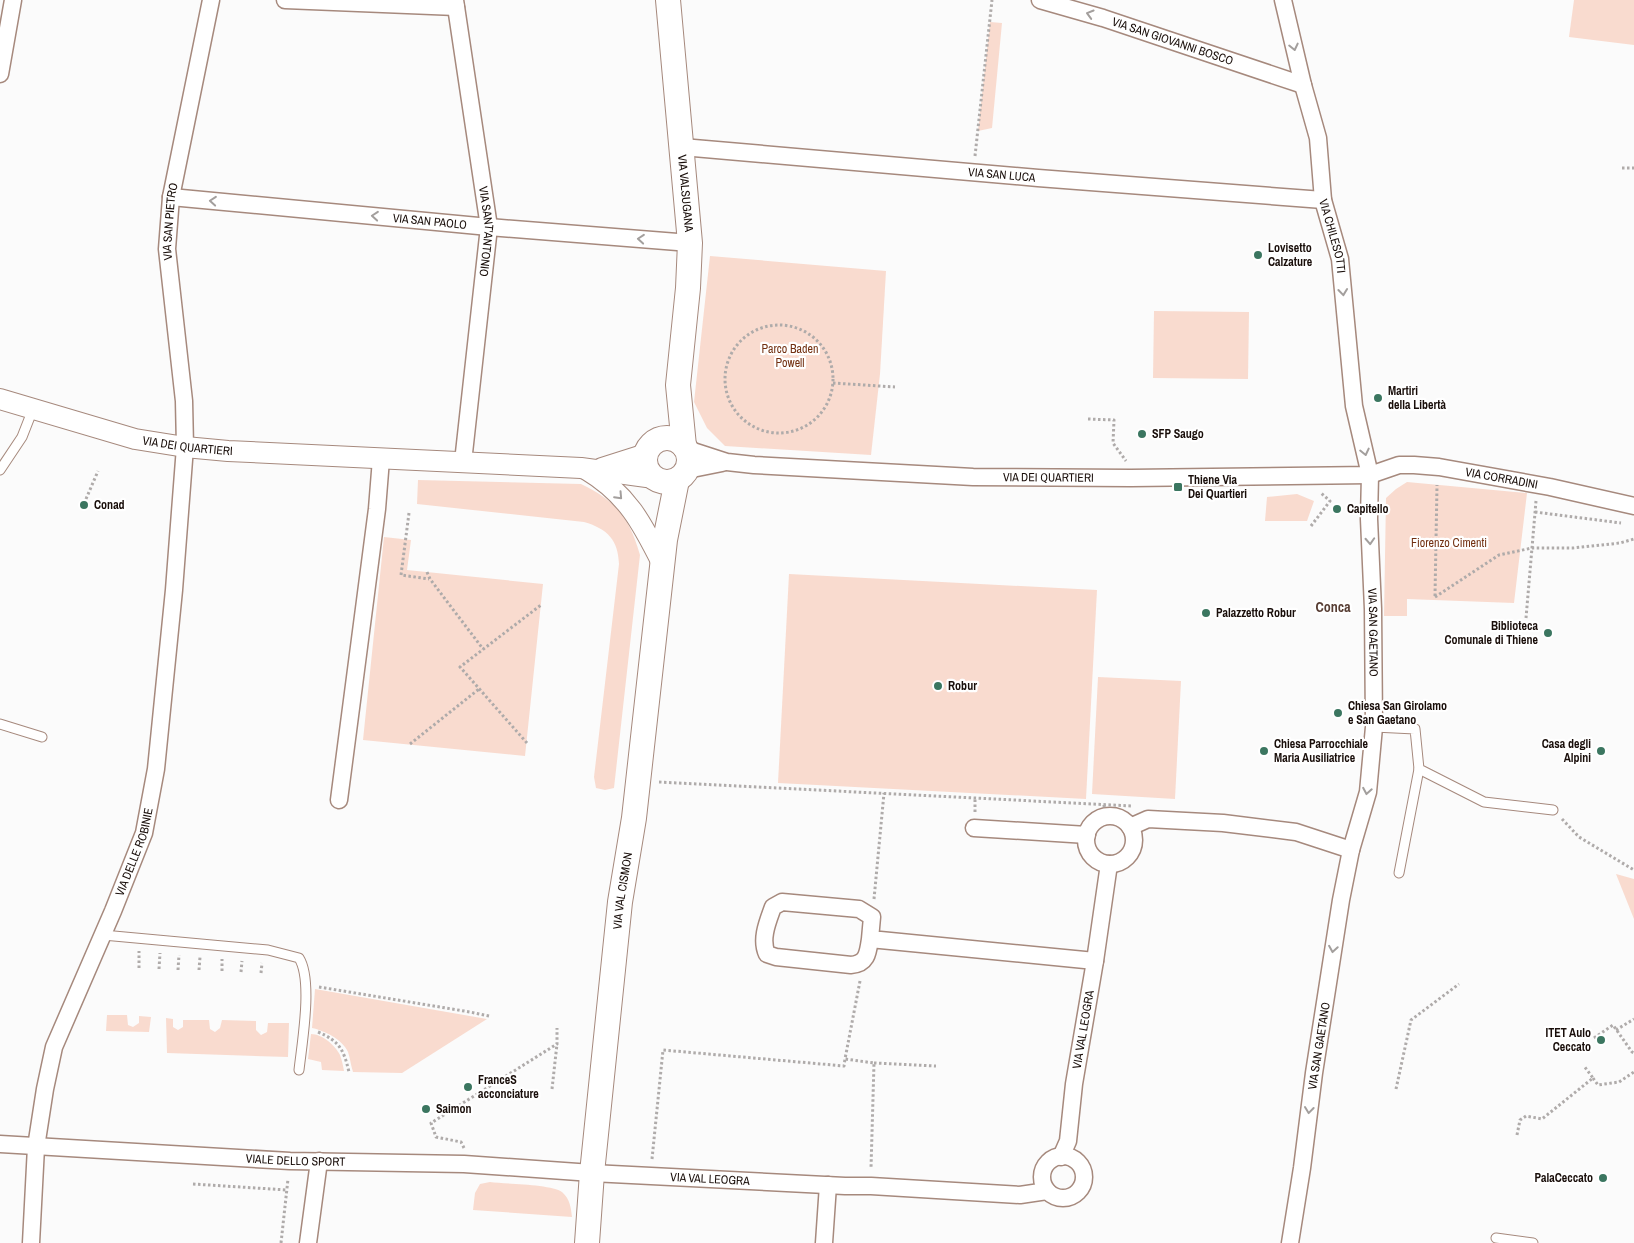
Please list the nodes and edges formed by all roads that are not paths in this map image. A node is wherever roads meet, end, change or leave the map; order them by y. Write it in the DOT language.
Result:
graph roads {
  1 [pos="13,0"];
  2 [pos="211,0"];
  3 [pos="285,0"];
  4 [pos="668,0"];
  5 [pos="1040,0"];
  6 [pos="1282,0"];
  7 [pos="456,4"];
  8 [pos="0,74"];
  9 [pos="1303,85"];
  10 [pos="682,148"];
  11 [pos="171,198"];
  12 [pos="1323,200"];
  13 [pos="489,227"];
  14 [pos="690,243"];
  15 [pos="678,385"];
  16 [pos="0,399"];
  17 [pos="33,409"];
  18 [pos="185,447"];
  19 [pos="650,448"];
  20 [pos="381,459"];
  21 [pos="463,462"];
  22 [pos="674,467"];
  23 [pos="589,468"];
  24 [pos="0,470"];
  25 [pos="1370,475"];
  26 [pos="1634,506"];
  27 [pos="662,563"];
  28 [pos="0,724"];
  29 [pos="1374,727"];
  30 [pos="42,737"];
  31 [pos="1419,769"];
  32 [pos="340,800"];
  33 [pos="1553,810"];
  34 [pos="1130,827"];
  35 [pos="974,828"];
  36 [pos="1087,834"];
  37 [pos="1351,850"];
  38 [pos="1109,864"];
  39 [pos="1399,873"];
  40 [pos="103,934"];
  41 [pos="870,939"];
  42 [pos="1095,961"];
  43 [pos="299,1070"];
  44 [pos="0,1144"];
  45 [pos="36,1147"];
  46 [pos="1061,1157"];
  47 [pos="319,1161"];
  48 [pos="592,1173"];
  49 [pos="828,1185"];
  50 [pos="1047,1191"];
  51 [pos="1496,1238"];
  52 [pos="31,1243"];
  53 [pos="308,1243"];
  54 [pos="587,1243"];
  55 [pos="824,1243"];
  56 [pos="1290,1243"];
  57 [pos="1533,1243"];
  1 -- 8 [label="street"];
  2 -- 11 [label="street, VIA SAN PIETRO"];
  3 -- 7 [label="street"];
  4 -- 10 [label="main road, VIA VALSUGANA"];
  9 -- 5 [label="street, VIA SAN GIOVANNI BOSCO, one-way"];
  6 -- 9 [label="street, VIA CHILESOTTI, one-way"];
  7 -- 13 [label="street, VIA SANT'ANTONIO"];
  9 -- 12 [label="street, VIA CHILESOTTI"];
  10 -- 12 [label="street, VIA SAN LUCA"];
  10 -- 14 [label="main road, VIA VALSUGANA"];
  13 -- 11 [label="street, VIA SAN PAOLO, one-way"];
  11 -- 18 [label="street, VIA SAN PIETRO"];
  12 -- 25 [label="street, VIA CHILESOTTI, one-way"];
  14 -- 13 [label="street, VIA SAN PAOLO, one-way"];
  13 -- 21 [label="street, VIA SANT'ANTONIO"];
  14 -- 15 [label="main road, VIA VALSUGANA"];
  15 -- 19 [label="main road, VIA VALSUGANA"];
  15 -- 22 [label="main road, VIA VALSUGANA"];
  16 -- 17 [label="street, VIA DEI QUARTIERI"];
  17 -- 18 [label="street, VIA DEI QUARTIERI"];
  17 -- 24 [label="lane"];
  18 -- 20 [label="street, VIA DEI QUARTIERI"];
  18 -- 40 [label="street, VIA DELLE ROBINIE"];
  19 -- 22 [label="main road"];
  19 -- 22 [label="main road"];
  19 -- 23 [label="street, VIA DEI QUARTIERI"];
  20 -- 21 [label="street, VIA DEI QUARTIERI"];
  20 -- 32 [label="street"];
  21 -- 23 [label="street, VIA DEI QUARTIERI"];
  22 -- 23 [label="street, VIA DEI QUARTIERI"];
  22 -- 25 [label="street, VIA DEI QUARTIERI"];
  22 -- 27 [label="main road, VIA VAL CISMON"];
  23 -- 27 [label="street, one-way"];
  25 -- 26 [label="street, VIA CORRADINI"];
  25 -- 29 [label="street, VIA SAN GAETANO, one-way"];
  27 -- 48 [label="main road, VIA VAL CISMON"];
  28 -- 30 [label="lane"];
  29 -- 31 [label="lane"];
  29 -- 37 [label="street, VIA SAN GAETANO, one-way"];
  31 -- 33 [label="lane"];
  31 -- 39 [label="lane"];
  34 -- 36 [label="street"];
  34 -- 37 [label="street"];
  34 -- 38 [label="street"];
  35 -- 36 [label="street"];
  36 -- 38 [label="street"];
  37 -- 56 [label="street, VIA SAN GAETANO, one-way"];
  38 -- 42 [label="street, VIA VAL LEOGRA"];
  40 -- 43 [label="lane"];
  40 -- 45 [label="street, VIA DELLE ROBINIE"];
  41 -- 41 [label="street"];
  41 -- 42 [label="street"];
  42 -- 46 [label="street, VIA VAL LEOGRA"];
  44 -- 45 [label="street, VIALE DELLO SPORT"];
  45 -- 47 [label="street, VIALE DELLO SPORT"];
  45 -- 52 [label="street, VIA DELLE ROBINIE"];
  46 -- 50 [label="street"];
  46 -- 50 [label="street, VIA VAL LEOGRA"];
  47 -- 48 [label="street, VIALE DELLO SPORT"];
  47 -- 53 [label="street"];
  48 -- 49 [label="street, VIA VAL LEOGRA"];
  48 -- 54 [label="main road, VIA VAL CISMON"];
  49 -- 50 [label="street, VIA VAL LEOGRA"];
  49 -- 55 [label="street"];
  51 -- 57 [label="lane"];
}
